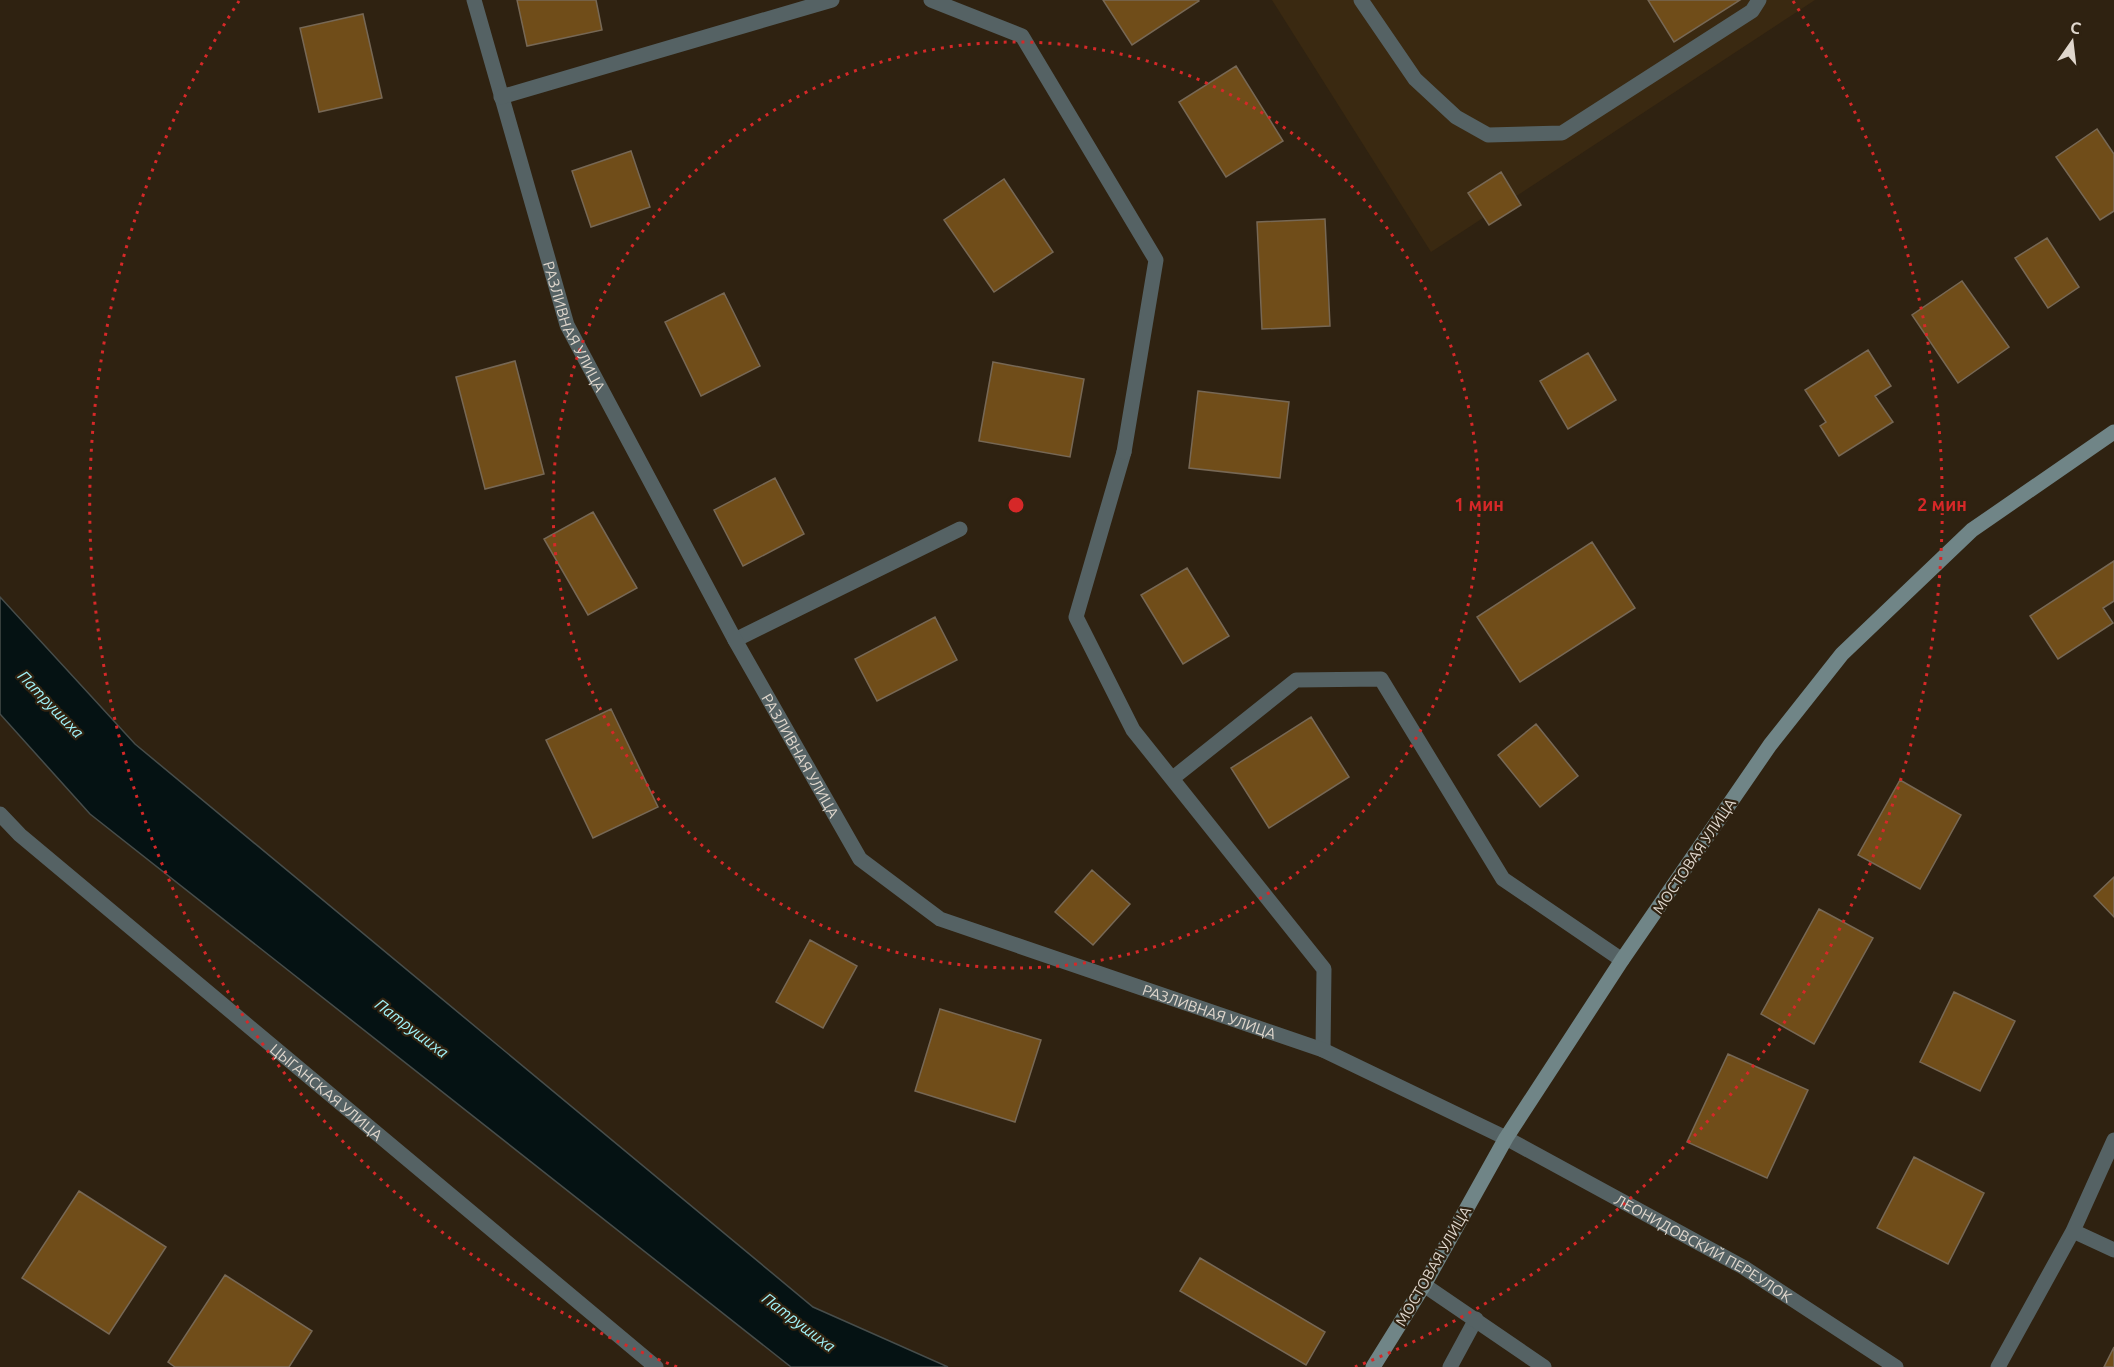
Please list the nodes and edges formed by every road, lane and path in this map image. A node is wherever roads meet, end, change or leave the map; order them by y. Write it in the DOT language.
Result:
graph roads {
  1 [pos="474,0"];
  2 [pos="832,0"];
  3 [pos="931,0"];
  4 [pos="1361,0"];
  5 [pos="1759,0"];
  6 [pos="501,97"];
  7 [pos="2114,432"];
  8 [pos="960,529"];
  9 [pos="735,640"];
  10 [pos="1173,778"];
  11 [pos="0,814"];
  12 [pos="1622,960"];
  13 [pos="1323,1050"];
  14 [pos="1506,1138"];
  15 [pos="2114,1140"];
  16 [pos="2073,1231"];
  17 [pos="2114,1250"];
  18 [pos="1424,1284"];
  19 [pos="1476,1319"];
  20 [pos="656,1367"];
  21 [pos="1373,1367"];
  22 [pos="1450,1367"];
  23 [pos="1545,1367"];
  24 [pos="1896,1367"];
  25 [pos="1998,1367"];
  1 -- 6 [label="street, РАЗЛИВНАЯ УЛИЦА"];
  2 -- 6 [label="street"];
  3 -- 10 [label="street"];
  4 -- 5 [label="street"];
  6 -- 9 [label="street, РАЗЛИВНАЯ УЛИЦА"];
  7 -- 12 [label="street, МОСТОВАЯ УЛИЦА"];
  8 -- 9 [label="street"];
  9 -- 13 [label="street, РАЗЛИВНАЯ УЛИЦА"];
  10 -- 12 [label="street"];
  10 -- 13 [label="street"];
  11 -- 20 [label="street, ЦЫГАНСКАЯ УЛИЦА"];
  12 -- 14 [label="street, МОСТОВАЯ УЛИЦА"];
  13 -- 14 [label="street, РАЗЛИВНАЯ УЛИЦА"];
  14 -- 18 [label="street, МОСТОВАЯ УЛИЦА"];
  14 -- 24 [label="street, ЛЕОНИДОВСКИЙ ПЕРЕУЛОК"];
  15 -- 16 [label="street"];
  16 -- 17 [label="street"];
  16 -- 25 [label="street"];
  18 -- 19 [label="street"];
  18 -- 21 [label="street, МОСТОВАЯ УЛИЦА"];
  19 -- 22 [label="street"];
  19 -- 23 [label="street"];
}
